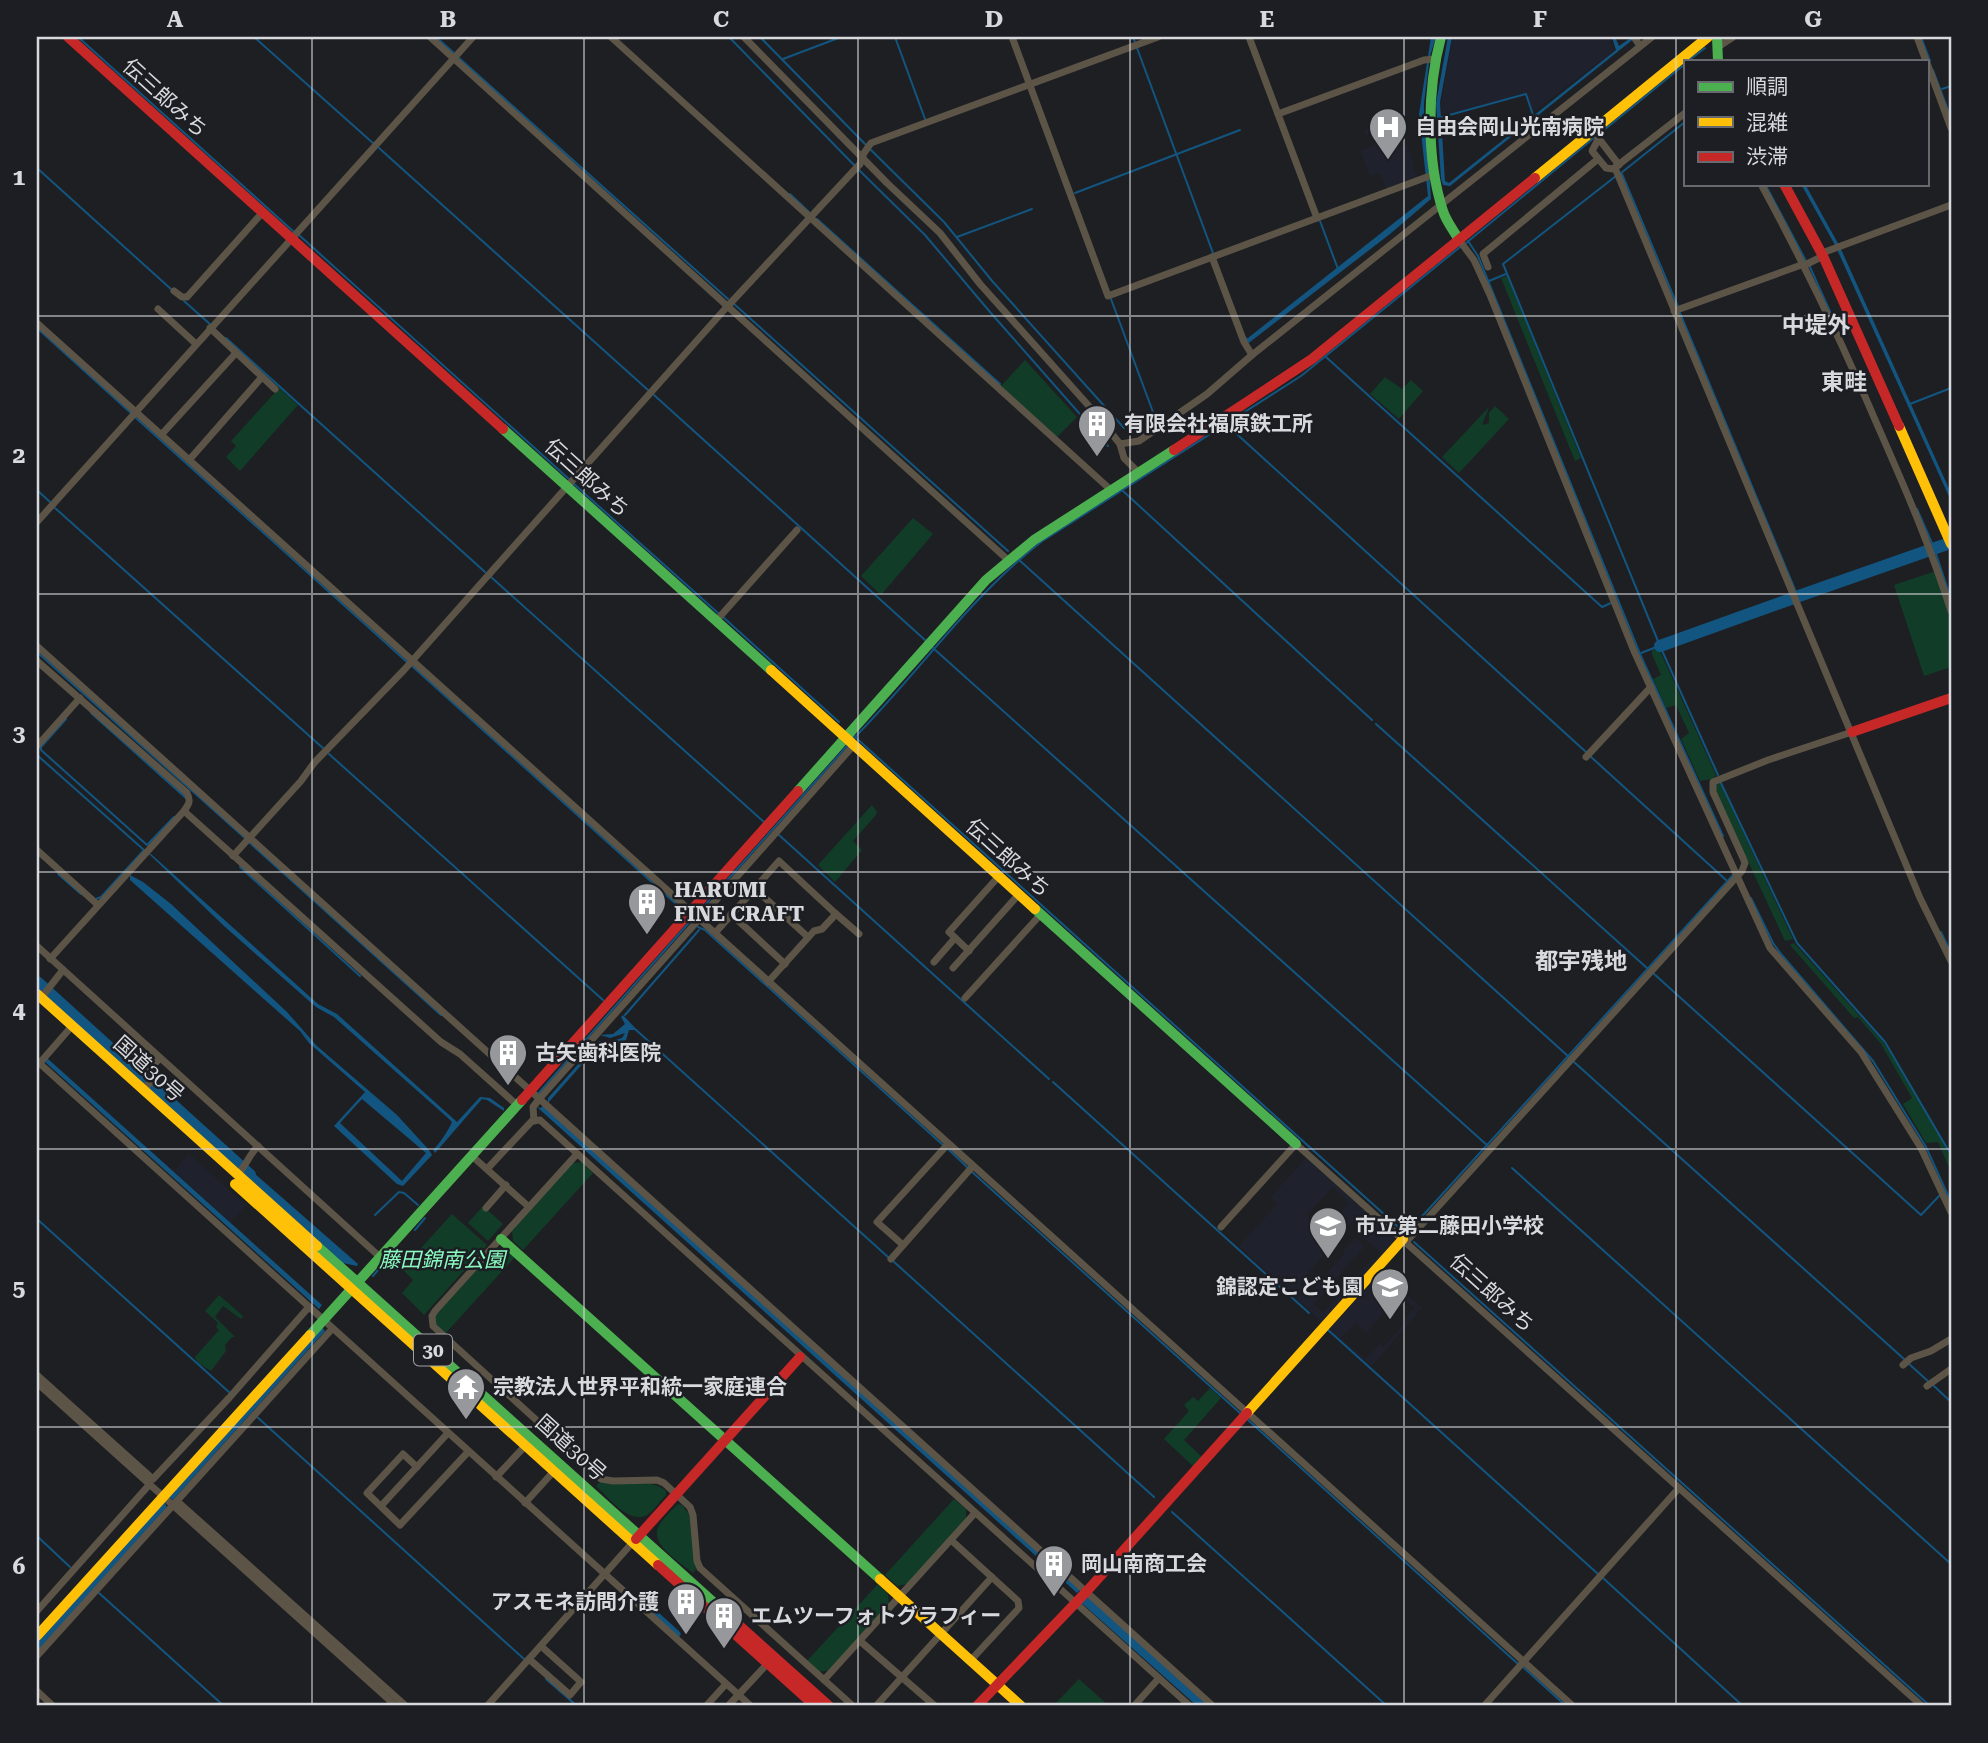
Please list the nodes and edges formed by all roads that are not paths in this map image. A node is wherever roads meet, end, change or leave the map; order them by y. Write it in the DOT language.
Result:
graph roads {
  1 [pos="68,37"];
  2 [pos="430,37"];
  3 [pos="473,37"];
  4 [pos="611,37"];
  5 [pos="744,37"];
  6 [pos="1012,37"];
  7 [pos="1130,37"];
  8 [pos="1158,37"];
  9 [pos="1249,37"];
  10 [pos="1441,37"];
  11 [pos="1653,37"];
  12 [pos="1708,37"];
  13 [pos="1734,37"];
  14 [pos="1917,37"];
  15 [pos="1637,41"];
  16 [pos="1717,41"];
  17 [pos="1133,46"];
  18 [pos="456,56"];
  19 [pos="1429,59"];
  20 [pos="1718,60"];
  21 [pos="1925,60"];
  22 [pos="1928,66"];
  23 [pos="1029,85"];
  24 [pos="1947,106"];
  25 [pos="1278,114"];
  26 [pos="1684,114"];
  27 [pos="1951,128"];
  28 [pos="1596,135"];
  29 [pos="862,158"];
  30 [pos="1598,159"];
  31 [pos="1618,170"];
  32 [pos="1430,175"];
  33 [pos="1762,186"];
  34 [pos="1785,186"];
  35 [pos="1442,205"];
  36 [pos="1951,205"];
  37 [pos="263,212"];
  38 [pos="811,218"];
  39 [pos="1317,218"];
  40 [pos="294,235"];
  41 [pos="1459,240"];
  42 [pos="1822,254"];
  43 [pos="1212,257"];
  44 [pos="1806,264"];
  45 [pos="1488,267"];
  46 [pos="174,290"];
  47 [pos="731,304"];
  48 [pos="158,309"];
  49 [pos="1677,309"];
  50 [pos="37,323"];
  51 [pos="212,327"];
  52 [pos="196,344"];
  53 [pos="236,353"];
  54 [pos="1252,355"];
  55 [pos="262,377"];
  56 [pos="275,389"];
  57 [pos="134,414"];
  58 [pos="162,435"];
  59 [pos="1118,442"];
  60 [pos="190,459"];
  61 [pos="1139,473"];
  62 [pos="569,483"];
  63 [pos="1112,491"];
  64 [pos="37,522"];
  65 [pos="797,530"];
  66 [pos="1951,544"];
  67 [pos="1009,560"];
  68 [pos="1949,597"];
  69 [pos="1951,611"];
  70 [pos="719,618"];
  71 [pos="37,646"];
  72 [pos="37,661"];
  73 [pos="410,663"];
  74 [pos="1651,687"];
  75 [pos="80,698"];
  76 [pos="1951,698"];
  77 [pos="1853,732"];
  78 [pos="850,742"];
  79 [pos="37,746"];
  80 [pos="1588,755"];
  81 [pos="184,811"];
  82 [pos="248,840"];
  83 [pos="37,850"];
  84 [pos="233,856"];
  85 [pos="1739,875"];
  86 [pos="999,876"];
  87 [pos="754,888"];
  88 [pos="1019,894"];
  89 [pos="98,905"];
  90 [pos="696,914"];
  91 [pos="731,914"];
  92 [pos="836,914"];
  93 [pos="1041,914"];
  94 [pos="716,932"];
  95 [pos="859,934"];
  96 [pos="808,937"];
  97 [pos="955,938"];
  98 [pos="37,947"];
  99 [pos="969,951"];
  100 [pos="50,959"];
  101 [pos="1951,961"];
  102 [pos="934,962"];
  103 [pos="785,964"];
  104 [pos="953,968"];
  105 [pos="63,970"];
  106 [pos="768,982"];
  107 [pos="42,996"];
  108 [pos="965,998"];
  109 [pos="69,1029"];
  110 [pos="160,1058"];
  111 [pos="40,1061"];
  112 [pos="145,1088"];
  113 [pos="536,1095"];
  114 [pos="517,1105"];
  115 [pos="534,1121"];
  116 [pos="1296,1144"];
  117 [pos="258,1146"];
  118 [pos="946,1146"];
  119 [pos="576,1154"];
  120 [pos="475,1159"];
  121 [pos="971,1168"];
  122 [pos="487,1169"];
  123 [pos="241,1170"];
  124 [pos="506,1185"];
  125 [pos="529,1207"];
  126 [pos="486,1208"];
  127 [pos="1951,1212"];
  128 [pos="1221,1227"];
  129 [pos="501,1239"];
  130 [pos="1404,1240"];
  131 [pos="903,1245"];
  132 [pos="380,1257"];
  133 [pos="891,1259"];
  134 [pos="354,1285"];
  135 [pos="308,1308"];
  136 [pos="322,1320"];
  137 [pos="332,1329"];
  138 [pos="1951,1339"];
  139 [pos="800,1357"];
  140 [pos="1903,1365"];
  141 [pos="1951,1369"];
  142 [pos="37,1375"];
  143 [pos="37,1383"];
  144 [pos="1927,1386"];
  145 [pos="1245,1415"];
  146 [pos="448,1433"];
  147 [pos="726,1440"];
  148 [pos="526,1445"];
  149 [pos="468,1452"];
  150 [pos="417,1466"];
  151 [pos="554,1471"];
  152 [pos="496,1477"];
  153 [pos="1679,1488"];
  154 [pos="159,1492"];
  155 [pos="677,1495"];
  156 [pos="527,1501"];
  157 [pos="380,1506"];
  158 [pos="975,1513"];
  159 [pos="116,1533"];
  160 [pos="636,1539"];
  161 [pos="951,1539"];
  162 [pos="605,1574"];
  163 [pos="992,1577"];
  164 [pos="1089,1593"];
  165 [pos="900,1596"];
  166 [pos="1076,1603"];
  167 [pos="37,1611"];
  168 [pos="941,1633"];
  169 [pos="37,1636"];
  170 [pos="860,1640"];
  171 [pos="541,1646"];
  172 [pos="37,1656"];
  173 [pos="529,1659"];
  174 [pos="971,1660"];
  175 [pos="768,1663"];
  176 [pos="1522,1664"];
  177 [pos="901,1678"];
  178 [pos="1159,1678"];
  179 [pos="824,1680"];
  180 [pos="726,1684"];
  181 [pos="998,1685"];
  182 [pos="37,1691"];
  183 [pos="738,1695"];
  184 [pos="399,1704"];
  185 [pos="53,1706"];
  186 [pos="487,1706"];
  187 [pos="706,1706"];
  188 [pos="728,1706"];
  189 [pos="751,1706"];
  190 [pos="815,1706"];
  191 [pos="829,1706"];
  192 [pos="853,1706"];
  193 [pos="876,1706"];
  194 [pos="934,1706"];
  195 [pos="977,1706"];
  196 [pos="1021,1706"];
  197 [pos="1134,1706"];
  198 [pos="1190,1706"];
  199 [pos="1213,1706"];
  200 [pos="1484,1706"];
  201 [pos="1573,1706"];
  202 [pos="1922,1706"];
  1 -- 37 [label="main road, 伝三郎みち"];
  2 -- 18 [label="street"];
  3 -- 18 [label="street"];
  4 -- 38 [label="street"];
  5 -- 29 [label="street"];
  6 -- 23 [label="street"];
  7 -- 17 [label="street"];
  8 -- 17 [label="street"];
  9 -- 25 [label="street"];
  10 -- 19 [label="main road"];
  11 -- 15 [label="street"];
  12 -- 28 [label="main road"];
  13 -- 16 [label="street"];
  14 -- 21 [label="street"];
  15 -- 35 [label="street"];
  16 -- 20 [label="main road"];
  17 -- 23 [label="street"];
  18 -- 40 [label="street"];
  18 -- 47 [label="street"];
  19 -- 25 [label="street"];
  19 -- 32 [label="main road"];
  22 -- 24 [label="street"];
  23 -- 29 [label="street"];
  23 -- 43 [label="street"];
  24 -- 27 [label="street"];
  25 -- 39 [label="street"];
  26 -- 31 [label="street"];
  28 -- 30 [label="street"];
  28 -- 31 [label="street"];
  28 -- 41 [label="main road"];
  29 -- 38 [label="street"];
  29 -- 59 [label="street"];
  30 -- 31 [label="street"];
  30 -- 45 [label="street"];
  31 -- 49 [label="street"];
  32 -- 35 [label="main road"];
  32 -- 39 [label="street"];
  33 -- 44 [label="street"];
  34 -- 42 [label="main road"];
  35 -- 41 [label="main road"];
  35 -- 54 [label="street"];
  36 -- 42 [label="street"];
  37 -- 40 [label="main road, 伝三郎みち"];
  37 -- 46 [label="street"];
  38 -- 47 [label="street"];
  38 -- 63 [label="street"];
  39 -- 43 [label="street"];
  40 -- 51 [label="street"];
  40 -- 62 [label="main road, 伝三郎みち"];
  41 -- 61 [label="main road"];
  41 -- 74 [label="street"];
  42 -- 44 [label="street"];
  42 -- 66 [label="main road"];
  43 -- 54 [label="street"];
  44 -- 49 [label="street"];
  44 -- 68 [label="street"];
  47 -- 62 [label="street"];
  47 -- 67 [label="street"];
  48 -- 52 [label="street"];
  49 -- 77 [label="street"];
  50 -- 57 [label="street"];
  51 -- 52 [label="street"];
  51 -- 53 [label="street"];
  52 -- 57 [label="street"];
  53 -- 55 [label="street"];
  53 -- 58 [label="street"];
  54 -- 59 [label="street"];
  55 -- 56 [label="street"];
  55 -- 60 [label="street"];
  57 -- 58 [label="street"];
  57 -- 64 [label="street"];
  58 -- 60 [label="street"];
  59 -- 61 [label="street"];
  60 -- 73 [label="street"];
  61 -- 63 [label="main road"];
  62 -- 70 [label="main road, 伝三郎みち"];
  62 -- 73 [label="street"];
  63 -- 67 [label="main road"];
  65 -- 70 [label="street"];
  67 -- 78 [label="main road"];
  68 -- 69 [label="street"];
  70 -- 78 [label="main road, 伝三郎みち"];
  71 -- 82 [label="street"];
  72 -- 75 [label="street"];
  73 -- 82 [label="street"];
  73 -- 90 [label="street"];
  74 -- 80 [label="street"];
  74 -- 85 [label="street"];
  75 -- 79 [label="street"];
  75 -- 81 [label="street"];
  76 -- 77 [label="main road"];
  77 -- 85 [label="street"];
  77 -- 101 [label="street"];
  78 -- 86 [label="main road, 伝三郎みち"];
  78 -- 90 [label="main road"];
  81 -- 84 [label="street"];
  81 -- 89 [label="street"];
  82 -- 84 [label="street"];
  82 -- 113 [label="street"];
  83 -- 89 [label="street"];
  84 -- 114 [label="street"];
  85 -- 127 [label="street"];
  85 -- 130 [label="street"];
  86 -- 88 [label="main road, 伝三郎みち"];
  86 -- 97 [label="street"];
  87 -- 91 [label="street"];
  87 -- 92 [label="street"];
  87 -- 96 [label="street"];
  88 -- 93 [label="main road, 伝三郎みち"];
  88 -- 99 [label="street"];
  89 -- 100 [label="street"];
  90 -- 94 [label="street"];
  90 -- 113 [label="main road"];
  91 -- 94 [label="street"];
  91 -- 103 [label="street"];
  92 -- 95 [label="street"];
  92 -- 96 [label="street"];
  93 -- 108 [label="street"];
  93 -- 116 [label="main road, 伝三郎みち"];
  94 -- 106 [label="street"];
  96 -- 103 [label="street"];
  97 -- 99 [label="street"];
  97 -- 102 [label="street"];
  98 -- 100 [label="street"];
  99 -- 104 [label="street"];
  100 -- 105 [label="street"];
  103 -- 106 [label="street"];
  105 -- 107 [label="street"];
  105 -- 110 [label="street"];
  106 -- 118 [label="street"];
  107 -- 109 [label="main road, 国道30号 / 30"];
  109 -- 111 [label="street"];
  109 -- 112 [label="main road, 国道30号 / 30"];
  109 -- 134 [label="main road, 国道30号 / 30"];
  110 -- 112 [label="street"];
  110 -- 117 [label="street"];
  111 -- 135 [label="street"];
  112 -- 123 [label="main road, 国道30号 / 30"];
  113 -- 114 [label="main road"];
  113 -- 115 [label="street"];
  113 -- 164 [label="street"];
  114 -- 120 [label="main road"];
  115 -- 119 [label="street"];
  115 -- 122 [label="street"];
  116 -- 128 [label="street"];
  116 -- 130 [label="street, 伝三郎みち"];
  117 -- 123 [label="street"];
  117 -- 132 [label="street"];
  118 -- 121 [label="street"];
  118 -- 131 [label="street"];
  119 -- 125 [label="street"];
  119 -- 139 [label="street"];
  120 -- 122 [label="street"];
  120 -- 132 [label="main road"];
  121 -- 131 [label="street"];
  121 -- 145 [label="street"];
  122 -- 124 [label="street"];
  123 -- 134 [label="main road, 国道30号 / 30"];
  124 -- 125 [label="street"];
  124 -- 126 [label="street"];
  125 -- 129 [label="street"];
  129 -- 147 [label="main road"];
  129 -- 155 [label="street"];
  130 -- 145 [label="main road"];
  130 -- 153 [label="street, 伝三郎みち"];
  131 -- 133 [label="street"];
  132 -- 134 [label="main road"];
  134 -- 136 [label="main road"];
  134 -- 148 [label="main road, 国道30号 / 30"];
  134 -- 160 [label="main road, 国道30号 / 30"];
  135 -- 136 [label="street"];
  135 -- 154 [label="street"];
  136 -- 137 [label="street"];
  136 -- 154 [label="main road"];
  137 -- 146 [label="street"];
  137 -- 154 [label="street"];
  138 -- 140 [label="street"];
  139 -- 147 [label="main road"];
  139 -- 158 [label="street"];
  141 -- 144 [label="street"];
  142 -- 154 [label="street"];
  143 -- 154 [label="street"];
  145 -- 164 [label="main road"];
  145 -- 176 [label="street"];
  146 -- 149 [label="street"];
  146 -- 150 [label="street"];
  147 -- 155 [label="main road"];
  147 -- 165 [label="main road"];
  148 -- 151 [label="main road, 国道30号 / 30"];
  148 -- 152 [label="street"];
  149 -- 152 [label="street"];
  149 -- 157 [label="street"];
  150 -- 157 [label="street"];
  150 -- 157 [label="street"];
  151 -- 156 [label="street"];
  151 -- 160 [label="main road, 国道30号 / 30"];
  152 -- 156 [label="street"];
  153 -- 176 [label="street"];
  153 -- 202 [label="street, 伝三郎みち"];
  154 -- 159 [label="main road"];
  154 -- 159 [label="street"];
  154 -- 172 [label="street"];
  154 -- 184 [label="street"];
  155 -- 160 [label="main road"];
  155 -- 179 [label="street"];
  156 -- 162 [label="street"];
  158 -- 161 [label="street"];
  158 -- 166 [label="street"];
  159 -- 167 [label="street"];
  159 -- 169 [label="main road"];
  160 -- 162 [label="street"];
  160 -- 175 [label="main road, 国道30号 / 30"];
  160 -- 191 [label="main road, 国道30号 / 30"];
  161 -- 163 [label="street"];
  161 -- 165 [label="street"];
  162 -- 171 [label="street"];
  162 -- 180 [label="street"];
  163 -- 168 [label="street"];
  163 -- 174 [label="street"];
  164 -- 166 [label="main road"];
  164 -- 199 [label="street"];
  165 -- 168 [label="main road"];
  165 -- 170 [label="street"];
  166 -- 178 [label="street"];
  166 -- 181 [label="main road"];
  168 -- 174 [label="main road"];
  168 -- 177 [label="street"];
  170 -- 177 [label="street"];
  170 -- 179 [label="street"];
  171 -- 173 [label="street"];
  171 -- 173 [label="street"];
  173 -- 186 [label="street"];
  174 -- 181 [label="main road"];
  175 -- 183 [label="street"];
  175 -- 190 [label="main road, 国道30号 / 30"];
  176 -- 200 [label="street"];
  176 -- 201 [label="street"];
  177 -- 193 [label="street"];
  177 -- 194 [label="street"];
  178 -- 197 [label="street"];
  178 -- 198 [label="street"];
  179 -- 192 [label="street"];
  180 -- 183 [label="street"];
  180 -- 187 [label="street"];
  181 -- 195 [label="main road"];
  181 -- 196 [label="main road"];
  182 -- 185 [label="street"];
  183 -- 188 [label="street"];
  183 -- 189 [label="street"];
}
